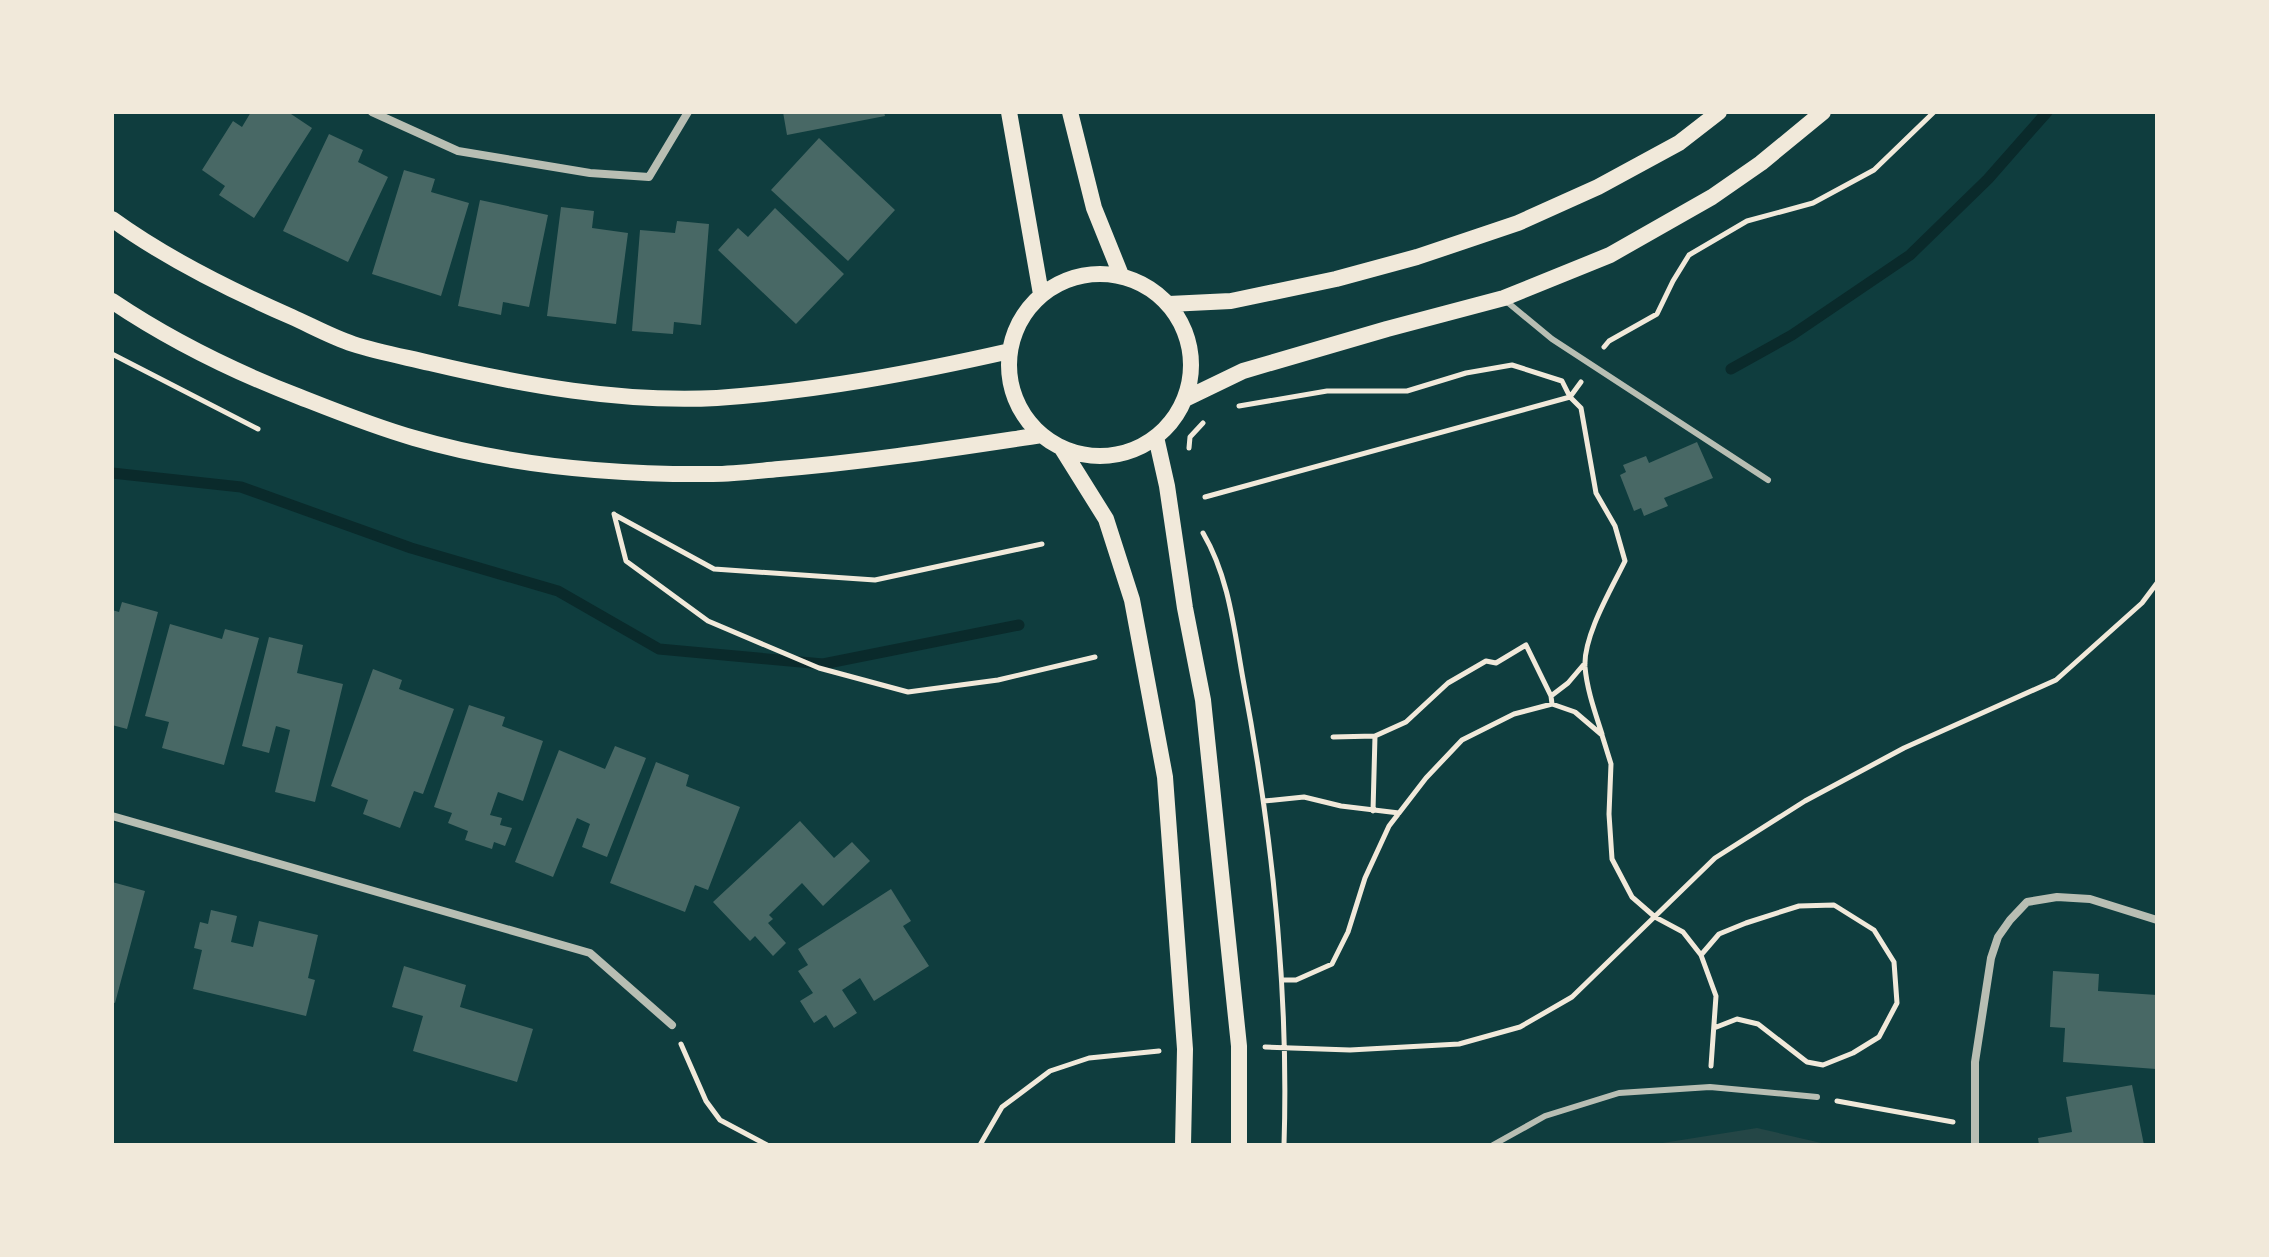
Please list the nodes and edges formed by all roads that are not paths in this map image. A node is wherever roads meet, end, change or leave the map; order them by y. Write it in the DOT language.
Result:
graph roads {
  1 [pos="372,112"];
  2 [pos="688,112"];
  3 [pos="1009,112"];
  4 [pos="1070,112"];
  5 [pos="1719,112"];
  6 [pos="1823,112"];
  7 [pos="112,219"];
  8 [pos="1121,275"];
  9 [pos="1041,294"];
  10 [pos="1504,298"];
  11 [pos="112,301"];
  12 [pos="1169,304"];
  13 [pos="1010,351"];
  14 [pos="1185,399"];
  15 [pos="1042,435"];
  16 [pos="1156,437"];
  17 [pos="1061,447"];
  18 [pos="1768,480"];
  19 [pos="112,816"];
  20 [pos="2157,920"];
  21 [pos="672,1025"];
  22 [pos="1817,1097"];
  23 [pos="1183,1145"];
  24 [pos="1239,1145"];
  25 [pos="1493,1145"];
  26 [pos="1975,1145"];
  1 -- 2 [label="street"];
  3 -- 9 [label="main road"];
  4 -- 8 [label="main road"];
  5 -- 12 [label="main road"];
  6 -- 10 [label="main road"];
  7 -- 13 [label="main road"];
  8 -- 9 [label="main road"];
  8 -- 12 [label="main road"];
  9 -- 13 [label="main road"];
  10 -- 14 [label="main road"];
  10 -- 18 [label="lane"];
  11 -- 15 [label="main road"];
  12 -- 14 [label="main road"];
  13 -- 15 [label="main road"];
  14 -- 16 [label="main road"];
  15 -- 17 [label="main road"];
  16 -- 17 [label="main road"];
  16 -- 24 [label="main road"];
  17 -- 23 [label="main road"];
  19 -- 21 [label="street"];
  20 -- 26 [label="street"];
  22 -- 25 [label="lane"];
}
